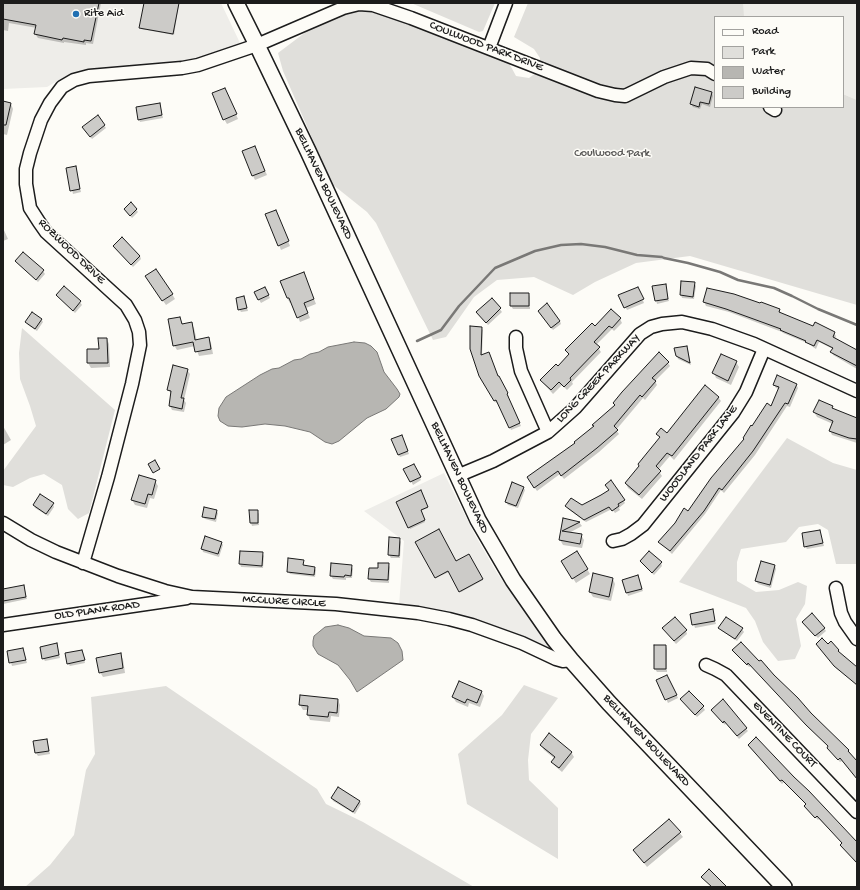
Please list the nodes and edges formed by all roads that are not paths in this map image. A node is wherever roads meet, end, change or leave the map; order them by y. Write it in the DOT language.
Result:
graph roads {
  1 [pos="236,3"];
  2 [pos="506,3"];
  3 [pos="257,45"];
  4 [pos="489,48"];
  5 [pos="714,73"];
  6 [pos="516,337"];
  7 [pos="764,349"];
  8 [pos="857,392"];
  9 [pos="548,432"];
  10 [pos="457,476"];
  11 [pos="3,523"];
  12 [pos="613,541"];
  13 [pos="83,563"];
  14 [pos="836,588"];
  15 [pos="192,597"];
  16 [pos="3,625"];
  17 [pos="857,639"];
  18 [pos="571,660"];
  19 [pos="706,665"];
  20 [pos="857,812"];
  21 [pos="784,887"];
  1 -- 3 [label="main road, BELLHAVEN BOULEVARD"];
  2 -- 4 [label="street"];
  3 -- 4 [label="street, COULWOOD PARK DRIVE"];
  3 -- 10 [label="main road, BELLHAVEN BOULEVARD"];
  3 -- 13 [label="street, ROZWOOD DRIVE"];
  4 -- 5 [label="street, COULWOOD PARK DRIVE"];
  6 -- 9 [label="street"];
  7 -- 8 [label="street, LONG CREEK PARKWAY"];
  7 -- 9 [label="street, LONG CREEK PARKWAY"];
  7 -- 12 [label="street, WOODLAND PARK LANE"];
  9 -- 10 [label="street, LONG CREEK PARKWAY"];
  10 -- 18 [label="main road, BELLHAVEN BOULEVARD"];
  11 -- 13 [label="street, MCCLURE CIRCLE"];
  13 -- 15 [label="street, MCCLURE CIRCLE"];
  14 -- 17 [label="street"];
  15 -- 16 [label="street, OLD PLANK ROAD"];
  15 -- 18 [label="street, MCCLURE CIRCLE"];
  18 -- 21 [label="main road, BELLHAVEN BOULEVARD"];
  19 -- 20 [label="street, EVENTINE COURT"];
}
